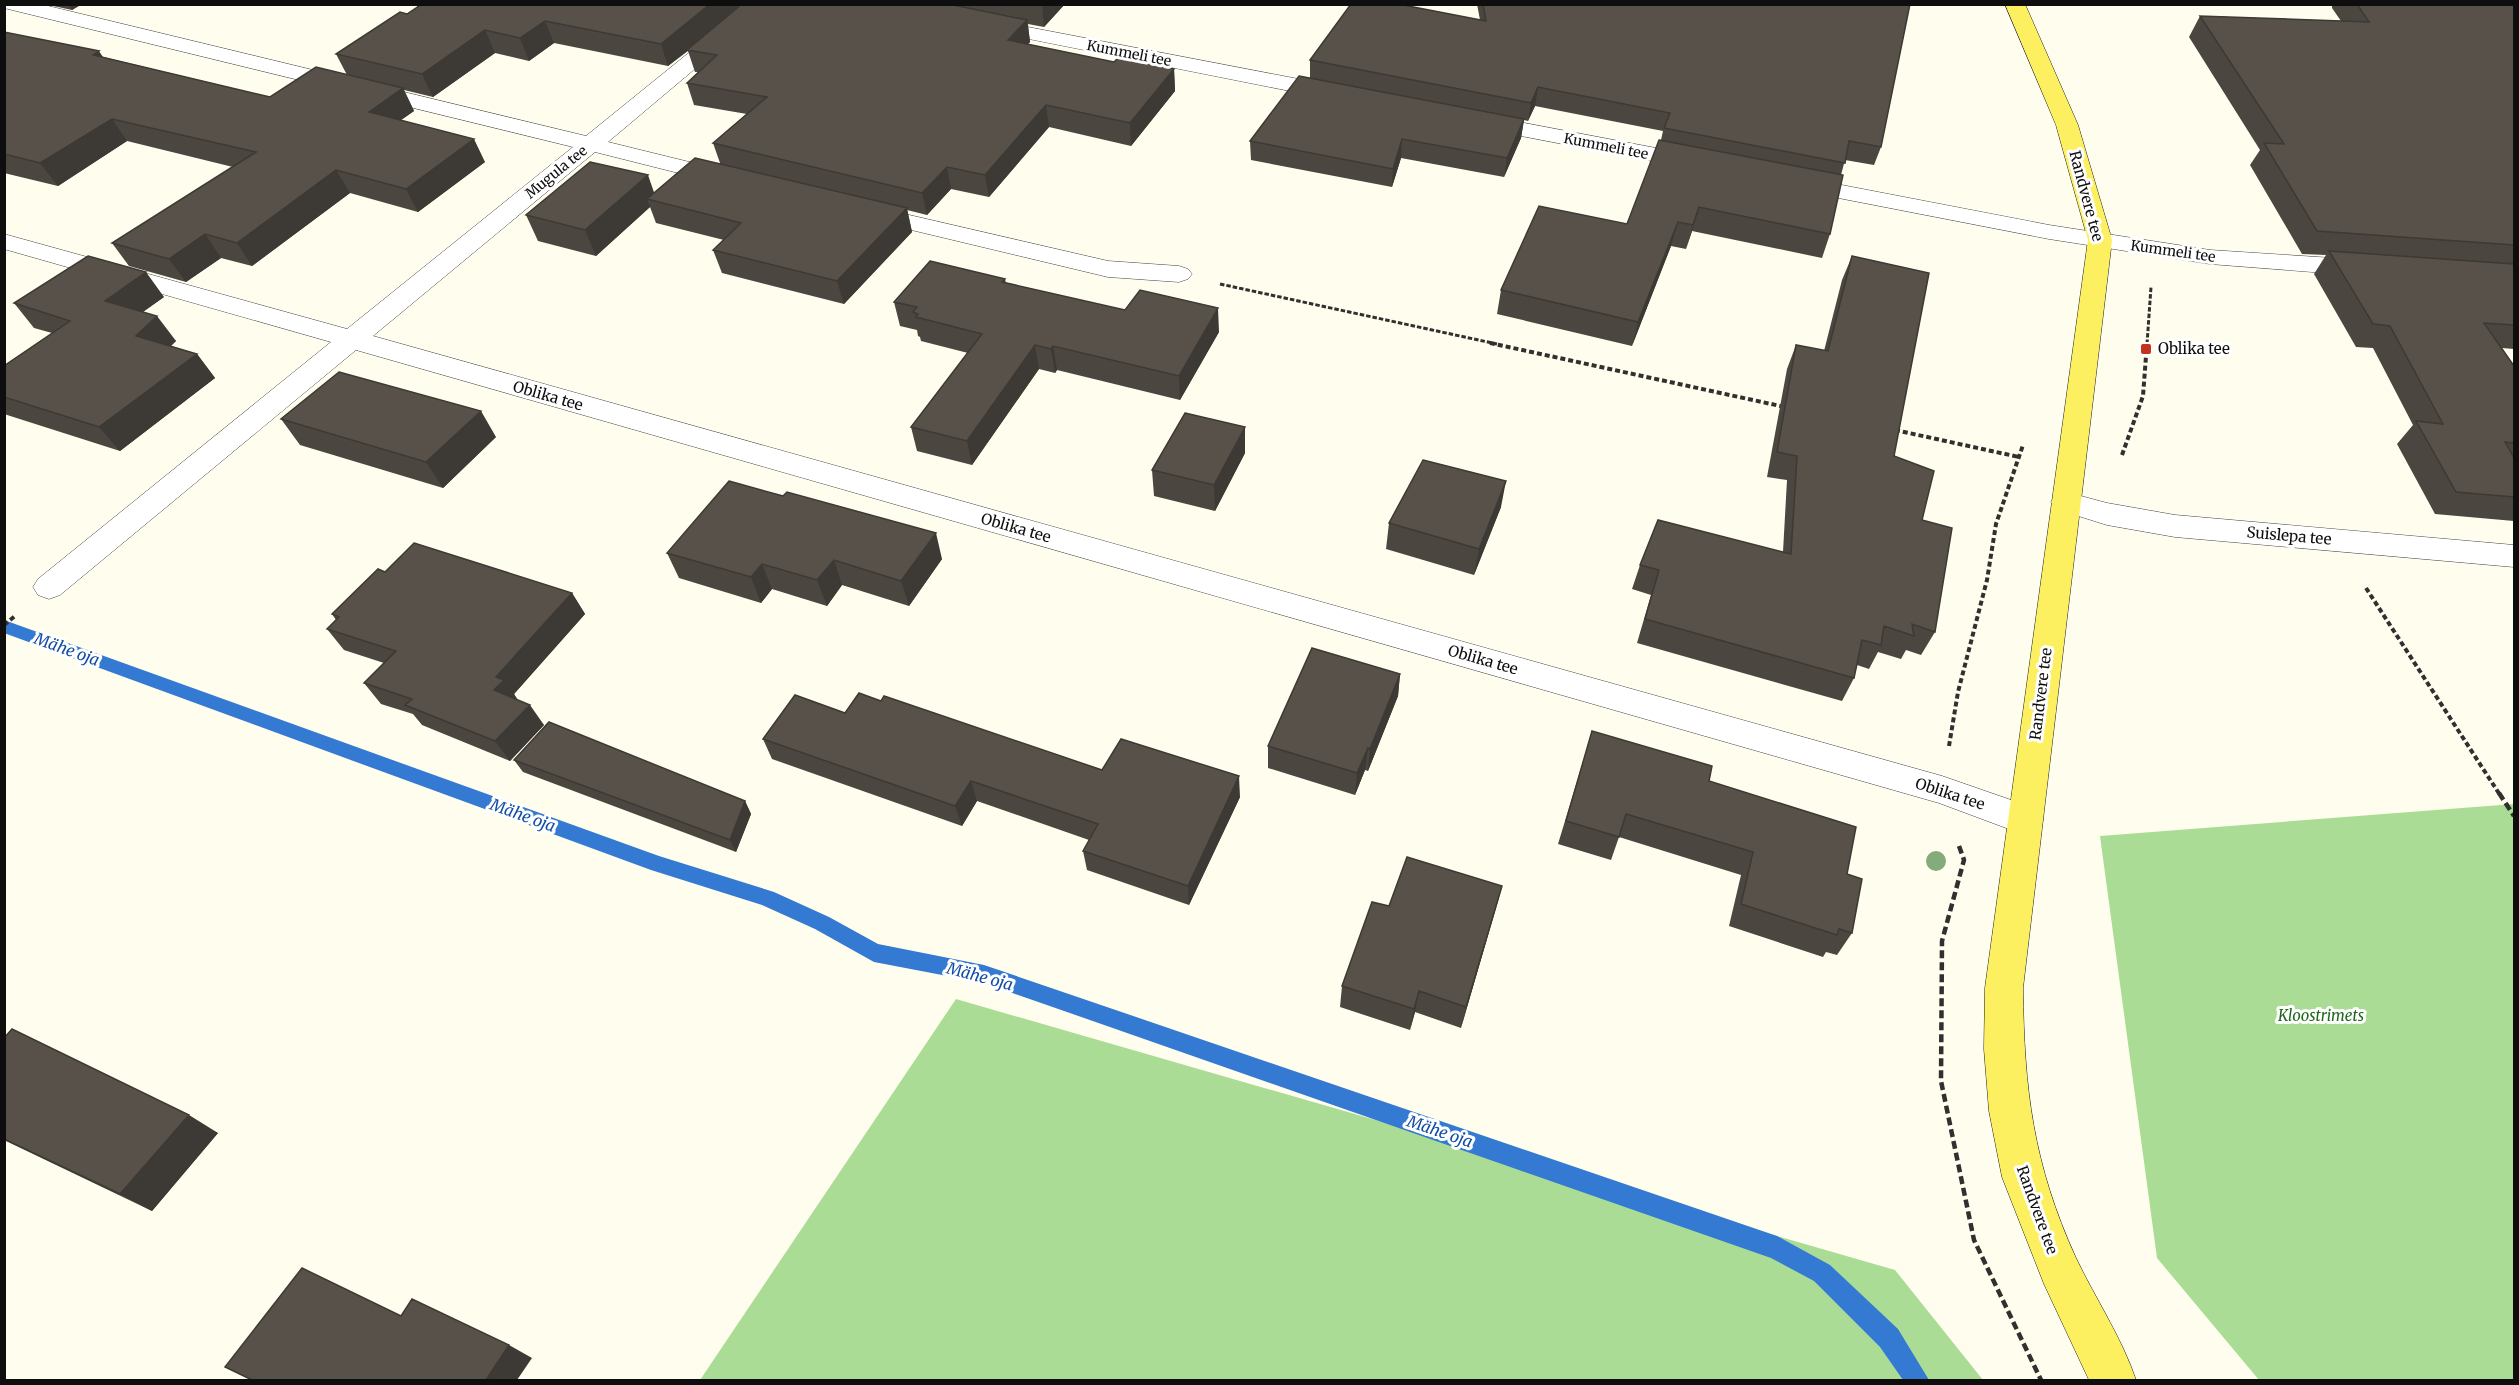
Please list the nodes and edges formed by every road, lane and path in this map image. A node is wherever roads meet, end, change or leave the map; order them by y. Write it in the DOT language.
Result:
graph roads {
  1 [pos="11,4"];
  2 [pos="762,4"];
  3 [pos="2015,4"];
  4 [pos="963,20"];
  5 [pos="1360,98"];
  6 [pos="1453,116"];
  7 [pos="589,146"];
  8 [pos="1722,168"];
  9 [pos="1768,177"];
  10 [pos="750,184"];
  11 [pos="843,206"];
  12 [pos="2100,240"];
  13 [pos="4,241"];
  14 [pos="2386,269"];
  15 [pos="1179,274"];
  16 [pos="351,340"];
  17 [pos="1789,408"];
  18 [pos="1893,430"];
  19 [pos="2020,457"];
  20 [pos="2066,502"];
  21 [pos="2334,540"];
  22 [pos="2514,556"];
  23 [pos="50,587"];
  24 [pos="2513,813"];
  25 [pos="2025,820"];
  26 [pos="2113,1380"];
  1 -- 7 [label="street"];
  2 -- 7 [label="street, Mugula tee"];
  3 -- 12 [label="main road, Randvere tee"];
  4 -- 5 [label="street, Kummeli tee"];
  6 -- 8 [label="street, Kummeli tee"];
  7 -- 10 [label="street"];
  7 -- 16 [label="street, Mugula tee"];
  9 -- 12 [label="street, Kummeli tee"];
  11 -- 15 [label="street"];
  12 -- 14 [label="street, Kummeli tee"];
  12 -- 20 [label="main road, Randvere tee"];
  13 -- 16 [label="street, Oblika tee"];
  15 -- 17 [label="path"];
  16 -- 23 [label="street, Mugula tee"];
  16 -- 25 [label="street, Oblika tee"];
  18 -- 19 [label="path"];
  20 -- 21 [label="street, Suislepa tee"];
  20 -- 25 [label="main road, Randvere tee"];
  21 -- 22 [label="street, Suislepa tee"];
  21 -- 24 [label="path"];
  25 -- 26 [label="main road, Randvere tee"];
}
